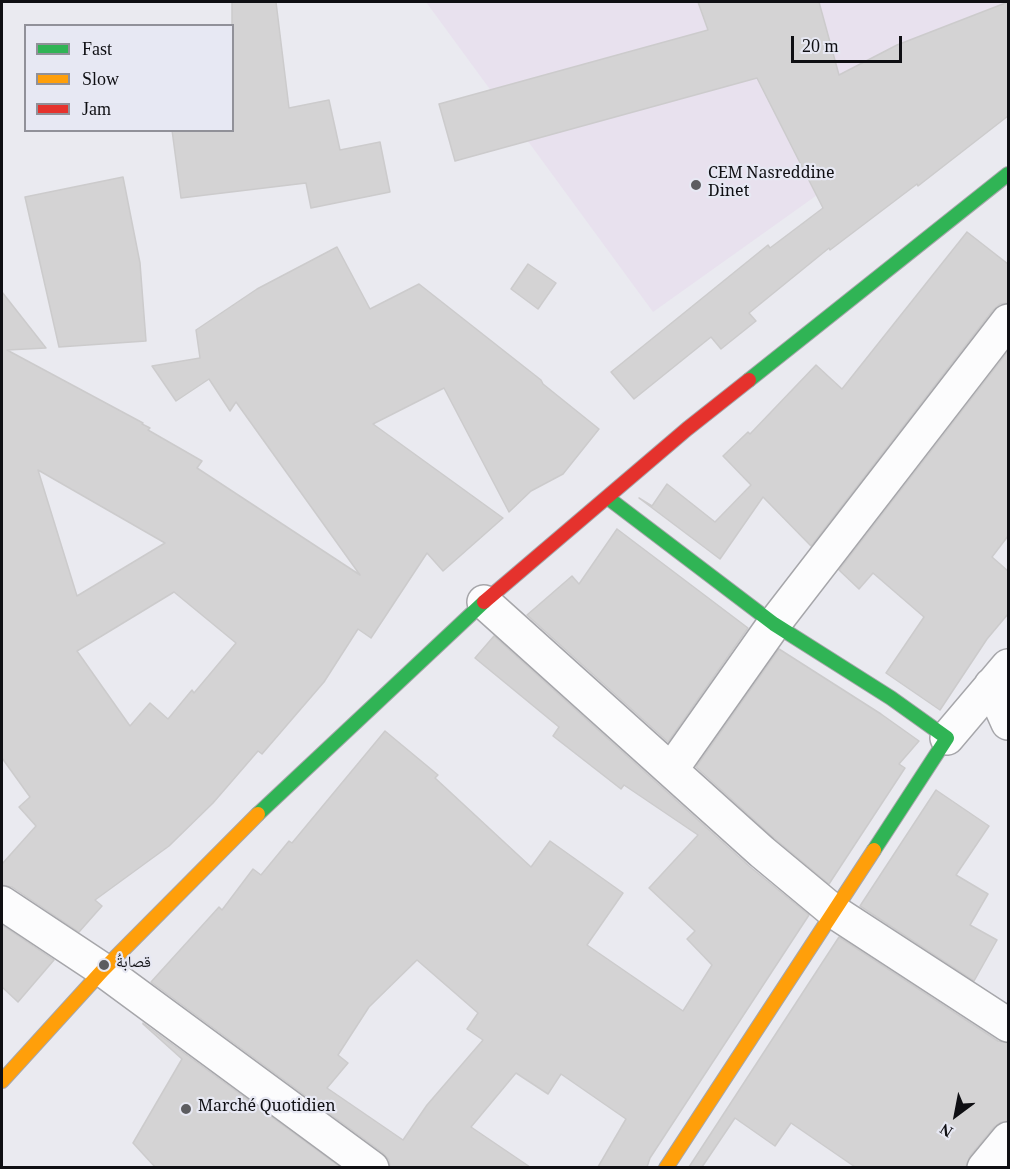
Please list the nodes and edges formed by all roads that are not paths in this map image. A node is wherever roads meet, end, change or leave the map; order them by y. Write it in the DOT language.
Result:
graph roads {
  1 [pos="1008,174"];
  2 [pos="1008,321"];
  3 [pos="608,498"];
  4 [pos="484,602"];
  5 [pos="774,624"];
  6 [pos="1000,676"];
  7 [pos="1008,723"];
  8 [pos="947,738"];
  9 [pos="671,770"];
  10 [pos="2,903"];
  11 [pos="833,911"];
  12 [pos="103,970"];
  13 [pos="1008,1025"];
  14 [pos="2,1082"];
  15 [pos="1008,1139"];
  16 [pos="372,1167"];
  17 [pos="666,1167"];
  18 [pos="984,1167"];
  1 -- 3 [label="street"];
  2 -- 5 [label="street"];
  3 -- 4 [label="street"];
  3 -- 5 [label="street"];
  4 -- 9 [label="street"];
  4 -- 12 [label="street"];
  5 -- 8 [label="street"];
  5 -- 9 [label="street"];
  6 -- 7 [label="street"];
  6 -- 8 [label="street"];
  8 -- 11 [label="street"];
  9 -- 11 [label="street"];
  10 -- 12 [label="street"];
  11 -- 13 [label="street"];
  11 -- 17 [label="street"];
  12 -- 14 [label="street"];
  12 -- 16 [label="street"];
  15 -- 18 [label="street"];
}
